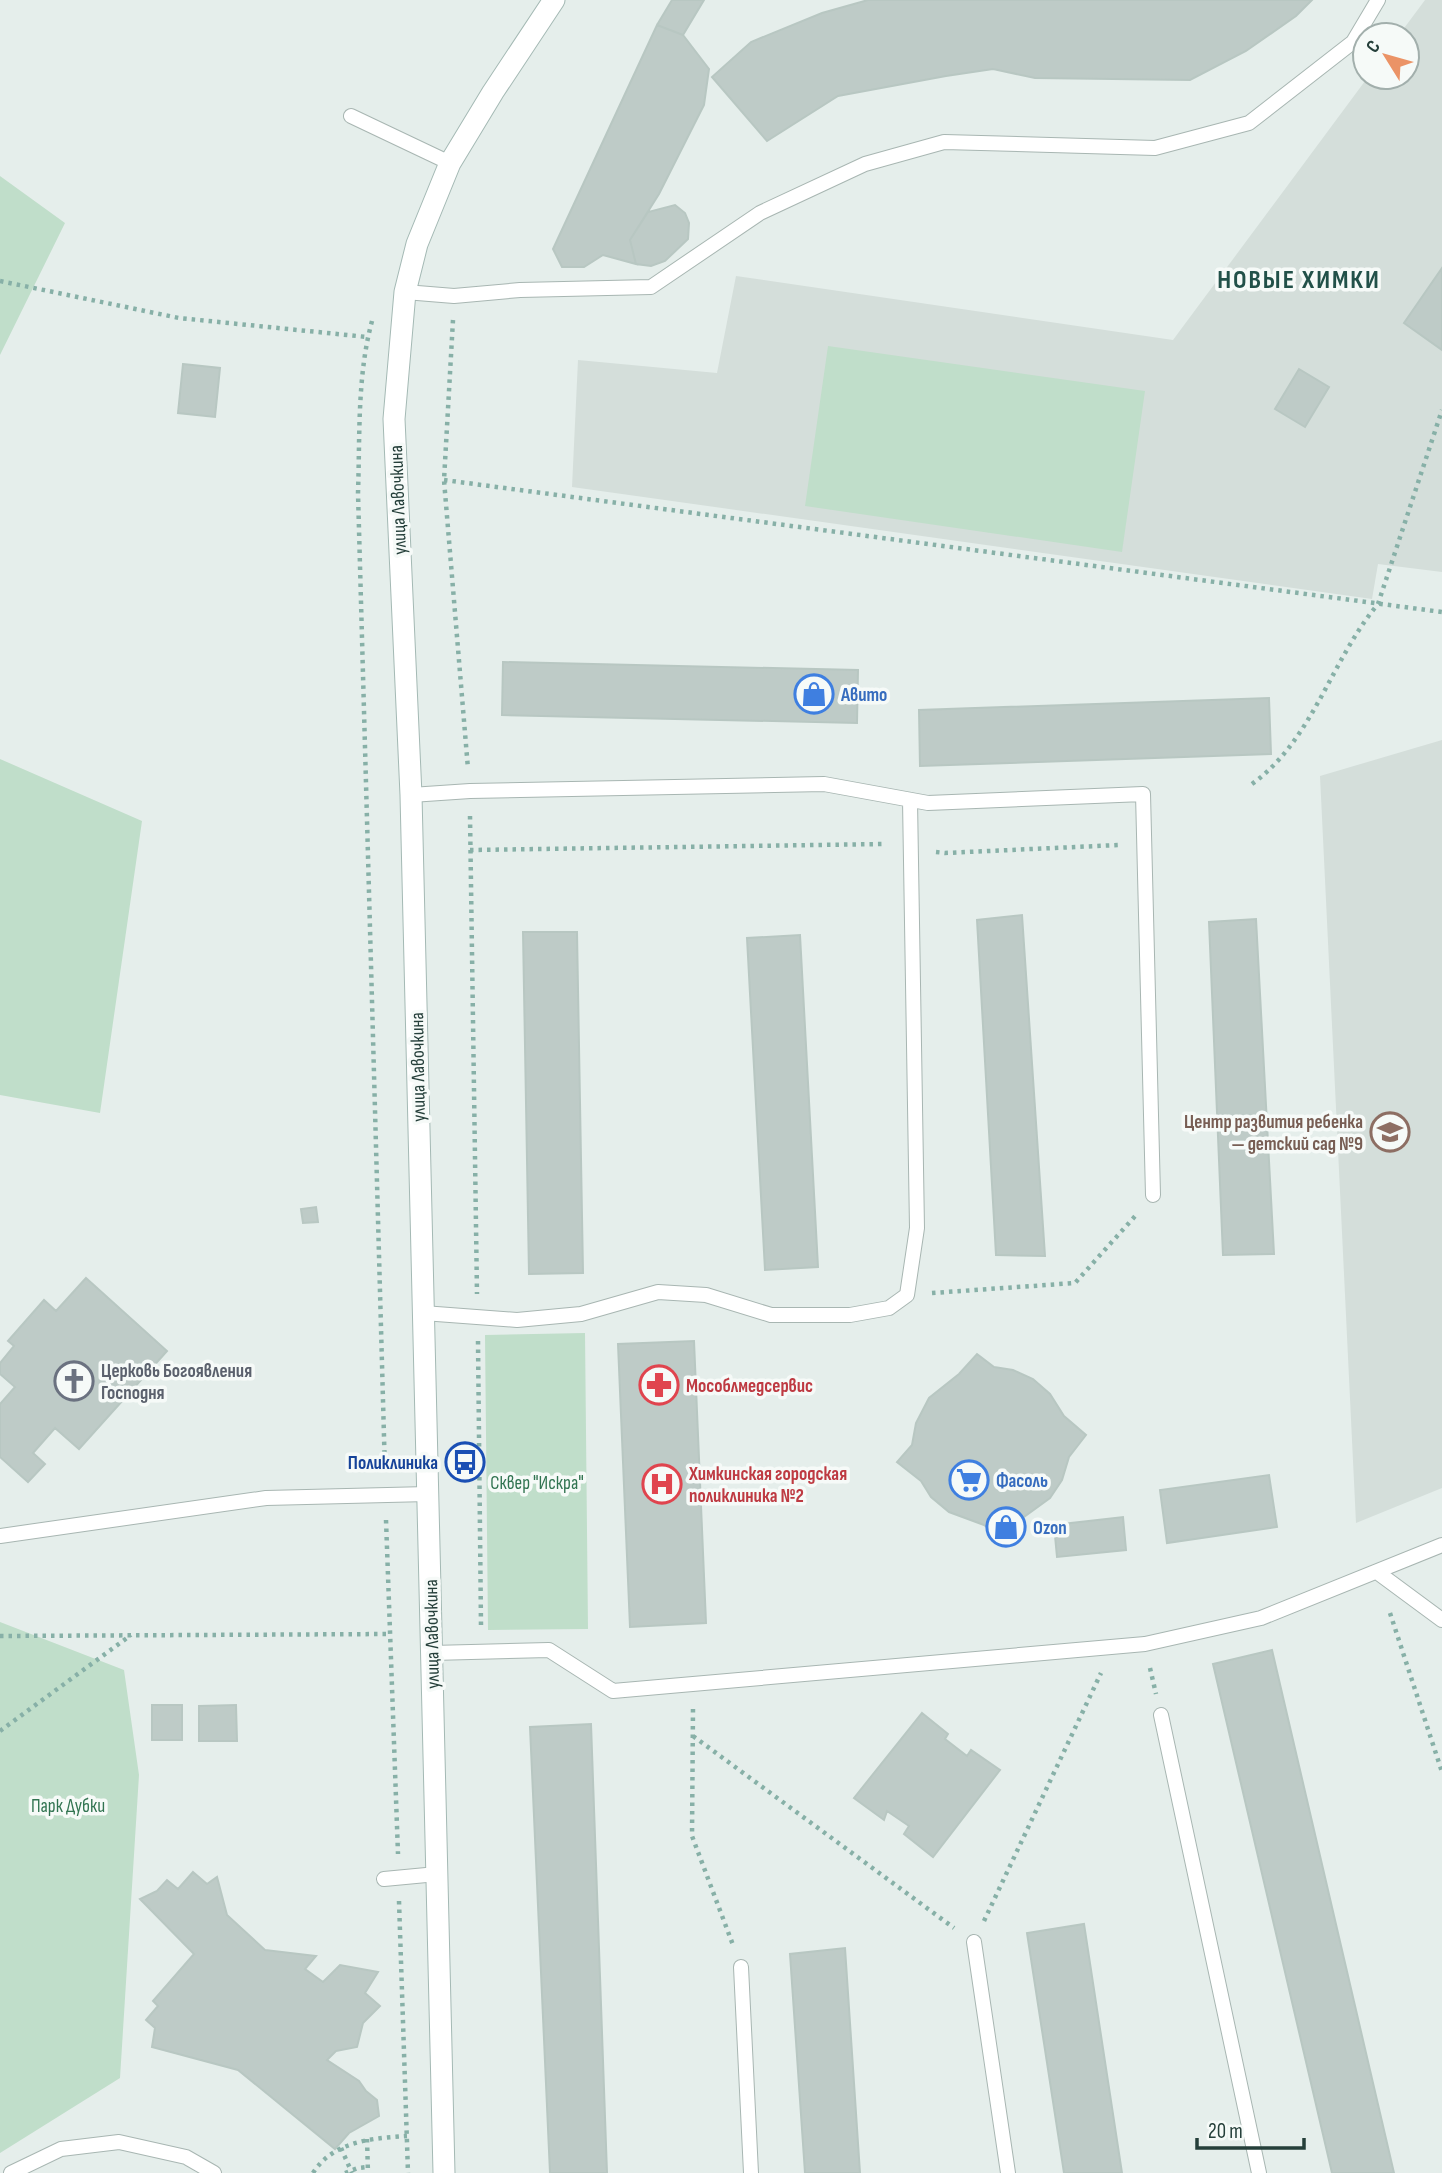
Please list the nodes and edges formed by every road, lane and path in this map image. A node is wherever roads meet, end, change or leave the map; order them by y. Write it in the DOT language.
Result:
graph roads {
  1 [pos="554,0"];
  2 [pos="1378,0"];
  3 [pos="351,116"];
  4 [pos="450,163"];
  5 [pos="0,281"];
  6 [pos="405,292"];
  7 [pos="454,296"];
  8 [pos="367,337"];
  9 [pos="1442,411"];
  10 [pos="444,481"];
  11 [pos="1378,604"];
  12 [pos="1442,612"];
  13 [pos="1252,784"];
  14 [pos="470,791"];
  15 [pos="411,795"];
  16 [pos="910,800"];
  17 [pos="1144,843"];
  18 [pos="911,847"];
  19 [pos="470,850"];
  20 [pos="1153,1195"];
  21 [pos="907,1295"];
  22 [pos="423,1313"];
  23 [pos="478,1315"];
  24 [pos="428,1494"];
  25 [pos="0,1536"];
  26 [pos="1442,1545"];
  27 [pos="1377,1572"];
  28 [pos="1442,1620"];
  29 [pos="132,1634"];
  30 [pos="391,1634"];
  31 [pos="0,1636"];
  32 [pos="1145,1644"];
  33 [pos="1113,1647"];
  34 [pos="481,1652"];
  35 [pos="432,1653"];
  36 [pos="693,1684"];
  37 [pos="1160,1715"];
  38 [pos="0,1731"];
  39 [pos="693,1736"];
  40 [pos="1442,1772"];
  41 [pos="437,1874"];
  42 [pos="384,1879"];
  43 [pos="974,1942"];
  44 [pos="741,1967"];
  45 [pos="407,2136"];
  46 [pos="367,2139"];
  47 [pos="341,2148"];
  48 [pos="368,2170"];
  49 [pos="349,2172"];
  50 [pos="11,2173"];
  51 [pos="214,2173"];
  52 [pos="313,2173"];
  53 [pos="444,2173"];
  54 [pos="751,2173"];
  55 [pos="1008,2173"];
  56 [pos="1259,2173"];
  1 -- 4 [label="street, улица Лавочкина"];
  2 -- 7 [label="lane"];
  3 -- 4 [label="lane"];
  4 -- 6 [label="street, улица Лавочкина"];
  5 -- 8 [label="path"];
  6 -- 7 [label="lane"];
  6 -- 15 [label="street, улица Лавочкина"];
  7 -- 10 [label="path"];
  9 -- 11 [label="path"];
  10 -- 11 [label="path"];
  10 -- 14 [label="path"];
  11 -- 12 [label="path"];
  11 -- 13 [label="path"];
  14 -- 15 [label="lane"];
  14 -- 16 [label="lane"];
  14 -- 19 [label="path"];
  15 -- 22 [label="street, улица Лавочкина"];
  16 -- 17 [label="lane"];
  16 -- 18 [label="lane"];
  17 -- 18 [label="path"];
  17 -- 20 [label="lane"];
  18 -- 19 [label="path"];
  18 -- 21 [label="lane"];
  19 -- 23 [label="path"];
  20 -- 21 [label="path"];
  21 -- 23 [label="lane"];
  22 -- 23 [label="lane"];
  22 -- 24 [label="street, улица Лавочкина"];
  23 -- 34 [label="path"];
  24 -- 25 [label="lane"];
  24 -- 35 [label="street, улица Лавочкина"];
  26 -- 27 [label="lane"];
  27 -- 28 [label="lane"];
  27 -- 32 [label="lane"];
  27 -- 40 [label="path"];
  29 -- 30 [label="path"];
  29 -- 31 [label="path"];
  29 -- 38 [label="path"];
  32 -- 33 [label="lane"];
  32 -- 37 [label="path"];
  33 -- 36 [label="lane"];
  33 -- 43 [label="path"];
  34 -- 35 [label="lane"];
  34 -- 36 [label="lane"];
  35 -- 41 [label="street, улица Лавочкина"];
  36 -- 39 [label="path"];
  37 -- 56 [label="lane"];
  39 -- 43 [label="path"];
  39 -- 44 [label="path"];
  41 -- 42 [label="lane"];
  41 -- 53 [label="street, улица Лавочкина"];
  43 -- 55 [label="lane"];
  44 -- 54 [label="lane"];
  45 -- 46 [label="path"];
  46 -- 47 [label="path"];
  46 -- 48 [label="path"];
  47 -- 49 [label="path"];
  47 -- 52 [label="path"];
  48 -- 49 [label="path"];
  50 -- 51 [label="lane"];
}
